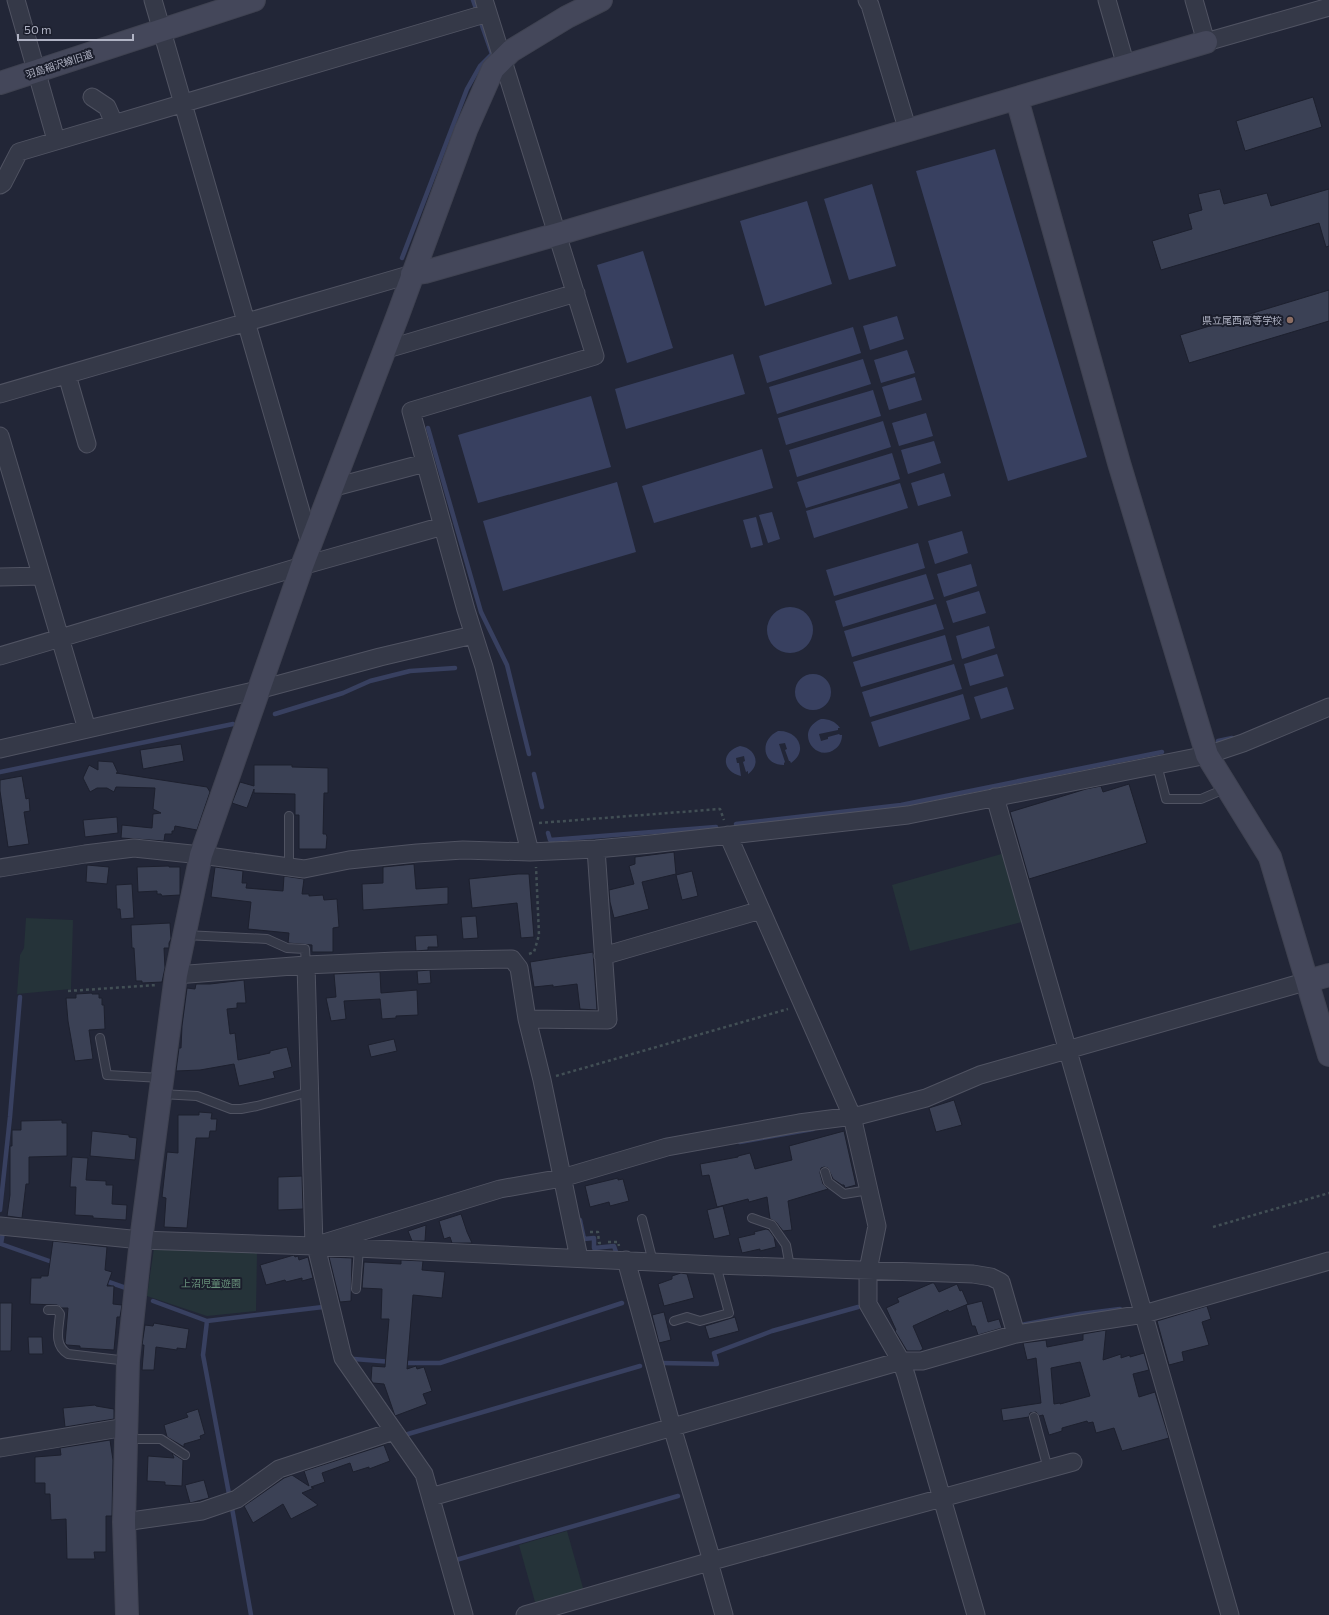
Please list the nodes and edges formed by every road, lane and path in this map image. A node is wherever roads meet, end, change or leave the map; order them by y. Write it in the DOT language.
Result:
graph roads {
  1 [pos="16,0"];
  2 [pos="152,0"];
  3 [pos="254,0"];
  4 [pos="601,0"];
  5 [pos="867,0"];
  6 [pos="1107,0"];
  7 [pos="1194,0"];
  8 [pos="486,7"];
  9 [pos="1329,7"];
  10 [pos="162,29"];
  11 [pos="1206,42"];
  12 [pos="503,59"];
  13 [pos="1126,66"];
  14 [pos="36,72"];
  15 [pos="0,83"];
  16 [pos="92,97"];
  17 [pos="1017,99"];
  18 [pos="183,102"];
  19 [pos="114,123"];
  20 [pos="908,131"];
  21 [pos="56,140"];
  22 [pos="2,177"];
  23 [pos="558,234"];
  24 [pos="412,274"];
  25 [pos="576,294"];
  26 [pos="247,322"];
  27 [pos="384,350"];
  28 [pos="67,375"];
  29 [pos="0,394"];
  30 [pos="0,436"];
  31 [pos="87,444"];
  32 [pos="425,463"];
  33 [pos="331,488"];
  34 [pos="443,526"];
  35 [pos="310,543"];
  36 [pos="302,566"];
  37 [pos="41,576"];
  38 [pos="0,577"];
  39 [pos="474,635"];
  40 [pos="60,637"];
  41 [pos="0,656"];
  42 [pos="258,690"];
  43 [pos="1329,707"];
  44 [pos="87,729"];
  45 [pos="0,749"];
  46 [pos="1207,755"];
  47 [pos="1158,765"];
  48 [pos="1228,788"];
  49 [pos="995,797"];
  50 [pos="289,816"];
  51 [pos="539,823"];
  52 [pos="728,835"];
  53 [pos="596,849"];
  54 [pos="533,852"];
  55 [pos="201,855"];
  56 [pos="289,867"];
  57 [pos="0,868"];
  58 [pos="761,910"];
  59 [pos="184,935"];
  60 [pos="604,956"];
  61 [pos="514,963"];
  62 [pos="306,965"];
  63 [pos="1329,975"];
  64 [pos="175,980"];
  65 [pos="1308,981"];
  66 [pos="68,991"];
  67 [pos="803,1005"];
  68 [pos="527,1019"];
  69 [pos="100,1038"];
  70 [pos="1068,1049"];
  71 [pos="1329,1054"];
  72 [pos="542,1080"];
  73 [pos="161,1086"];
  74 [pos="309,1092"];
  75 [pos="852,1116"];
  76 [pos="825,1172"];
  77 [pos="562,1178"];
  78 [pos="869,1190"];
  79 [pos="1329,1193"];
  80 [pos="752,1218"];
  81 [pos="642,1219"];
  82 [pos="586,1225"];
  83 [pos="0,1226"];
  84 [pos="1213,1227"];
  85 [pos="141,1240"];
  86 [pos="315,1246"];
  87 [pos="359,1248"];
  88 [pos="579,1258"];
  89 [pos="623,1260"];
  90 [pos="1329,1261"];
  91 [pos="653,1262"];
  92 [pos="716,1265"];
  93 [pos="790,1268"];
  94 [pos="868,1270"];
  95 [pos="356,1289"];
  96 [pos="48,1310"];
  97 [pos="1144,1314"];
  98 [pos="674,1321"];
  99 [pos="1016,1334"];
  100 [pos="128,1361"];
  101 [pos="901,1361"];
  102 [pos="1034,1417"];
  103 [pos="672,1427"];
  104 [pos="394,1431"];
  105 [pos="126,1433"];
  106 [pos="0,1448"];
  107 [pos="185,1455"];
  108 [pos="1073,1462"];
  109 [pos="1048,1469"];
  110 [pos="431,1497"];
  111 [pos="942,1499"];
  112 [pos="124,1522"];
  113 [pos="710,1561"];
  114 [pos="127,1615"];
  115 [pos="464,1615"];
  116 [pos="525,1615"];
  117 [pos="724,1615"];
  118 [pos="976,1615"];
  119 [pos="1230,1615"];
  1 -- 14 [label="street"];
  2 -- 10 [label="street"];
  3 -- 10 [label="street, 羽島稲沢線旧道"];
  4 -- 12 [label="street"];
  5 -- 20 [label="street"];
  6 -- 13 [label="street"];
  7 -- 11 [label="street"];
  8 -- 12 [label="street"];
  8 -- 18 [label="street"];
  9 -- 11 [label="street"];
  10 -- 14 [label="street, 羽島稲沢線旧道"];
  10 -- 18 [label="street"];
  11 -- 13 [label="street"];
  12 -- 23 [label="street"];
  12 -- 24 [label="street"];
  13 -- 17 [label="street"];
  14 -- 15 [label="street, 羽島稲沢線旧道"];
  14 -- 21 [label="street"];
  16 -- 19 [label="street"];
  17 -- 20 [label="street"];
  17 -- 46 [label="street"];
  18 -- 19 [label="street"];
  18 -- 26 [label="street"];
  19 -- 21 [label="street"];
  20 -- 23 [label="street"];
  21 -- 22 [label="street"];
  23 -- 24 [label="street"];
  23 -- 25 [label="street"];
  24 -- 26 [label="street"];
  24 -- 27 [label="street"];
  25 -- 27 [label="street"];
  25 -- 32 [label="street"];
  26 -- 28 [label="street"];
  26 -- 35 [label="street"];
  27 -- 33 [label="street"];
  28 -- 29 [label="street"];
  28 -- 31 [label="street"];
  30 -- 37 [label="street"];
  32 -- 33 [label="street"];
  32 -- 34 [label="street"];
  33 -- 35 [label="street"];
  34 -- 36 [label="street"];
  34 -- 39 [label="street"];
  35 -- 36 [label="street"];
  36 -- 40 [label="street"];
  36 -- 42 [label="street"];
  37 -- 38 [label="street"];
  37 -- 40 [label="street"];
  39 -- 42 [label="street"];
  39 -- 54 [label="street"];
  40 -- 41 [label="street"];
  40 -- 44 [label="street"];
  42 -- 44 [label="street"];
  42 -- 55 [label="street"];
  43 -- 46 [label="street"];
  44 -- 45 [label="street"];
  46 -- 47 [label="street"];
  46 -- 48 [label="street"];
  47 -- 48 [label="lane"];
  47 -- 49 [label="street"];
  48 -- 65 [label="street"];
  49 -- 52 [label="street"];
  49 -- 70 [label="street"];
  50 -- 56 [label="lane"];
  51 -- 52 [label="path"];
  52 -- 53 [label="street"];
  52 -- 58 [label="street"];
  53 -- 54 [label="street"];
  53 -- 60 [label="street"];
  54 -- 56 [label="street"];
  54 -- 61 [label="path"];
  55 -- 56 [label="street"];
  55 -- 57 [label="street"];
  55 -- 59 [label="street"];
  58 -- 60 [label="street"];
  58 -- 67 [label="street"];
  59 -- 62 [label="lane"];
  59 -- 64 [label="street"];
  60 -- 68 [label="street"];
  61 -- 62 [label="street"];
  61 -- 68 [label="street"];
  62 -- 64 [label="street"];
  62 -- 74 [label="street"];
  63 -- 65 [label="street"];
  64 -- 66 [label="path"];
  64 -- 73 [label="street"];
  65 -- 70 [label="street"];
  65 -- 71 [label="street"];
  67 -- 72 [label="path"];
  67 -- 75 [label="street"];
  68 -- 72 [label="street"];
  69 -- 73 [label="lane"];
  70 -- 75 [label="street"];
  70 -- 97 [label="street"];
  72 -- 77 [label="street"];
  73 -- 74 [label="lane"];
  73 -- 85 [label="street"];
  74 -- 86 [label="street"];
  75 -- 77 [label="street"];
  75 -- 78 [label="street"];
  76 -- 78 [label="lane"];
  77 -- 86 [label="street"];
  77 -- 88 [label="street"];
  78 -- 94 [label="street"];
  79 -- 84 [label="path"];
  80 -- 93 [label="lane"];
  81 -- 91 [label="lane"];
  82 -- 89 [label="path"];
  83 -- 85 [label="street"];
  85 -- 86 [label="street"];
  85 -- 100 [label="street"];
  86 -- 87 [label="street"];
  86 -- 104 [label="street"];
  87 -- 88 [label="street"];
  87 -- 95 [label="lane"];
  88 -- 89 [label="street"];
  89 -- 91 [label="street"];
  89 -- 103 [label="street"];
  90 -- 97 [label="street"];
  91 -- 92 [label="street"];
  92 -- 93 [label="street"];
  92 -- 98 [label="lane"];
  93 -- 94 [label="street"];
  94 -- 99 [label="street"];
  94 -- 101 [label="street"];
  96 -- 100 [label="lane"];
  97 -- 99 [label="street"];
  97 -- 119 [label="street"];
  99 -- 101 [label="street"];
  100 -- 105 [label="street"];
  101 -- 103 [label="street"];
  101 -- 111 [label="street"];
  102 -- 109 [label="lane"];
  103 -- 110 [label="street"];
  103 -- 113 [label="street"];
  104 -- 110 [label="street"];
  104 -- 112 [label="street"];
  105 -- 106 [label="street"];
  105 -- 107 [label="lane"];
  105 -- 112 [label="street"];
  108 -- 109 [label="street"];
  109 -- 111 [label="street"];
  110 -- 115 [label="street"];
  111 -- 113 [label="street"];
  111 -- 118 [label="street"];
  112 -- 114 [label="street"];
  113 -- 116 [label="street"];
  113 -- 117 [label="street"];
}
